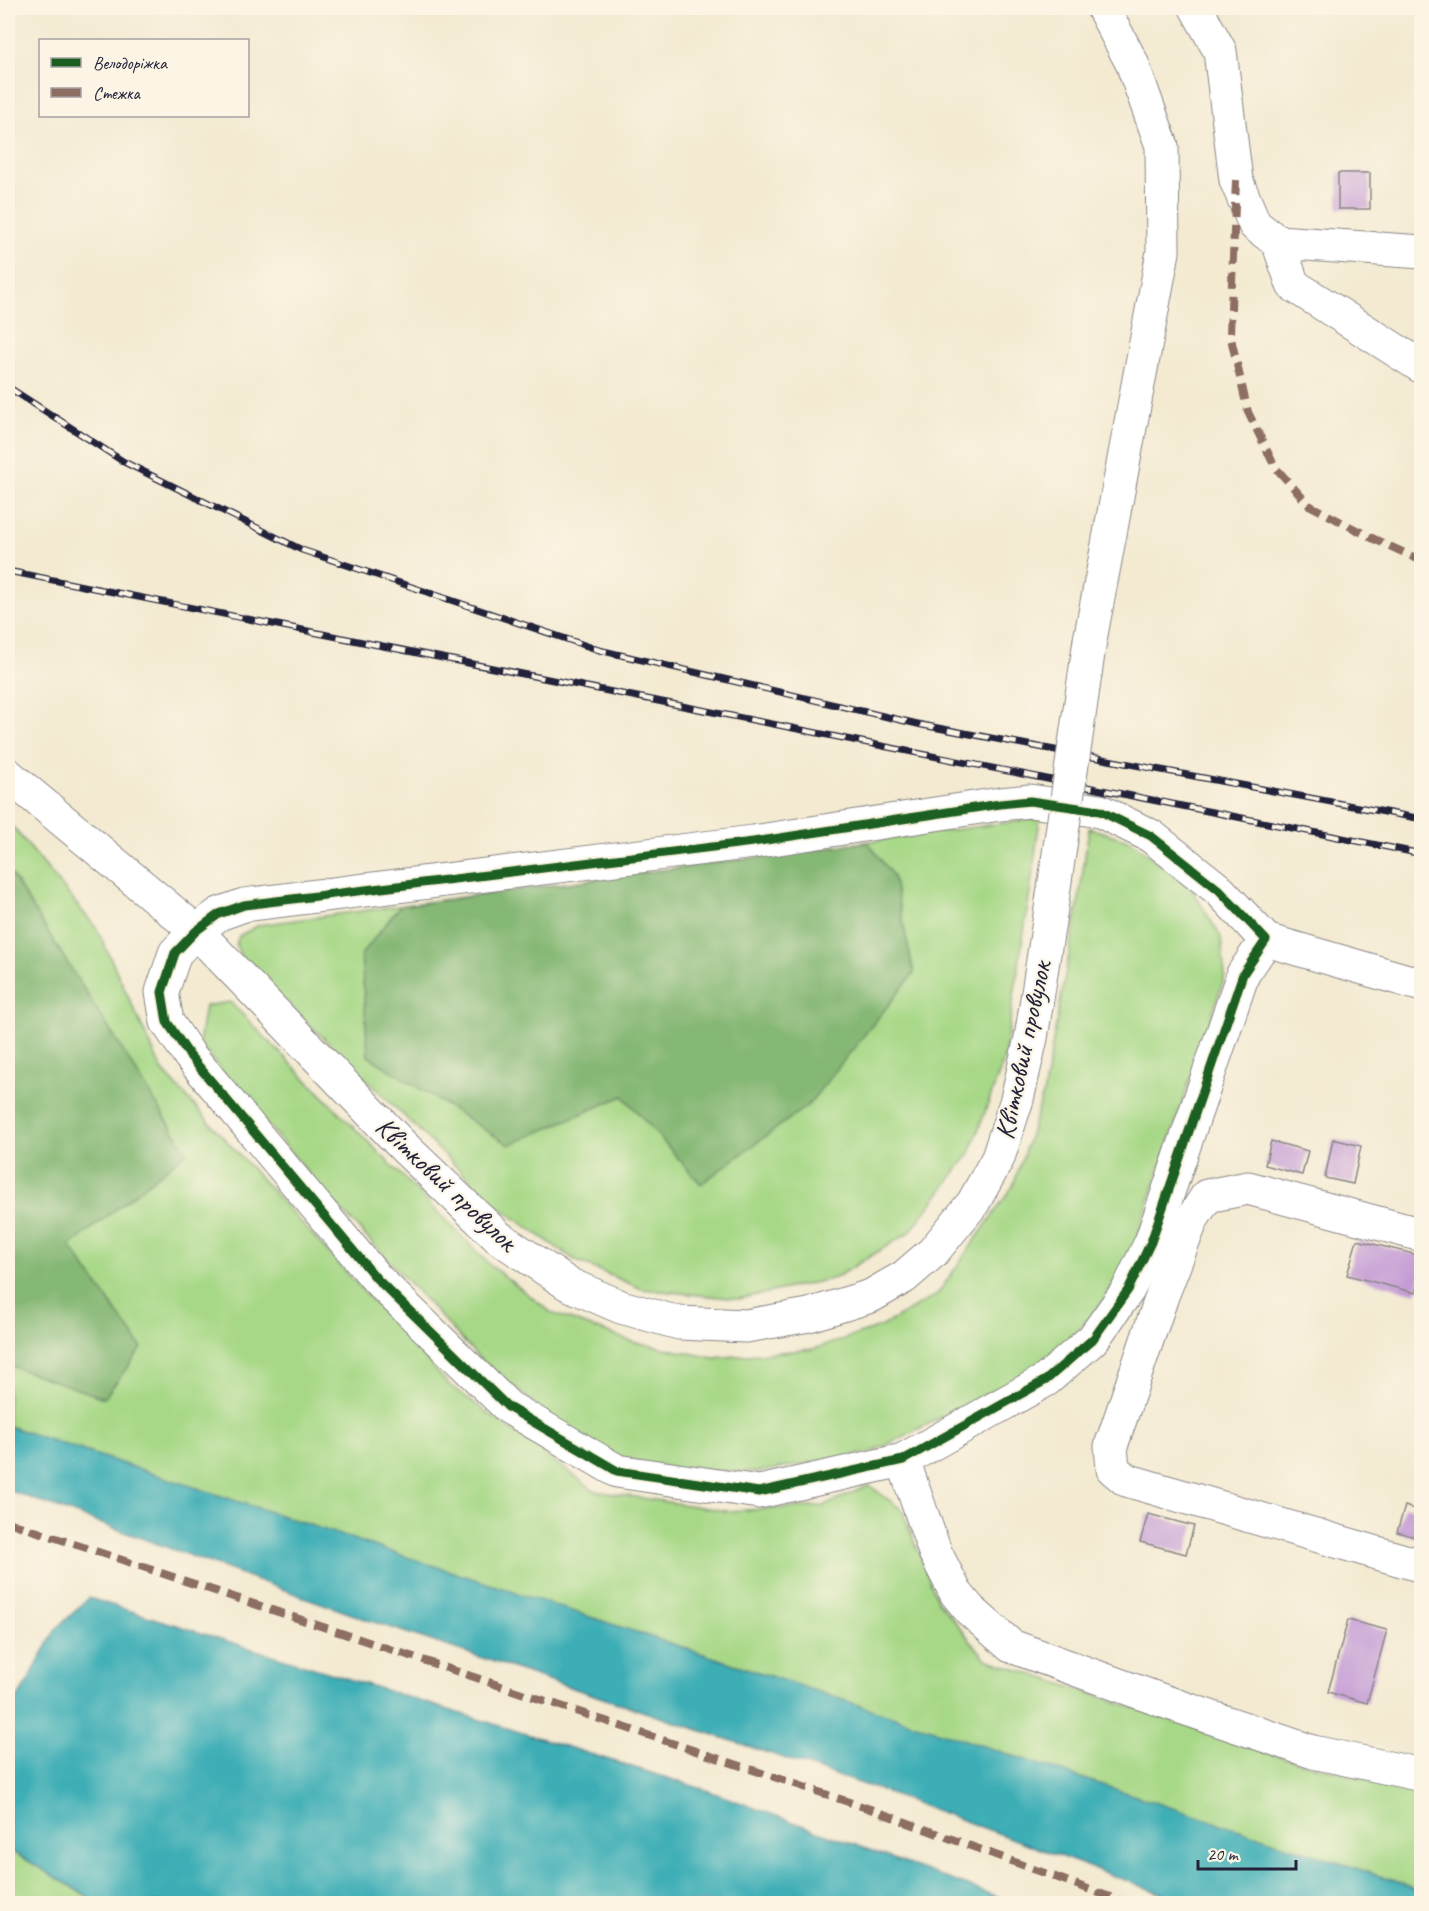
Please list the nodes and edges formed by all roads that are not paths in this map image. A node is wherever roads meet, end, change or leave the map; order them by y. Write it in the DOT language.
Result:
graph roads {
  1 [pos="1103,8"];
  2 [pos="1196,8"];
  3 [pos="1278,242"];
  4 [pos="1422,252"];
  5 [pos="1422,367"];
  6 [pos="8,775"];
  7 [pos="196,931"];
  8 [pos="1266,940"];
  9 [pos="1422,985"];
  10 [pos="1422,1235"];
  11 [pos="903,1460"];
  12 [pos="1422,1566"];
  13 [pos="1422,1774"];
  1 -- 7 [label="street, Квітковий провулок, bridge"];
  2 -- 3 [label="street"];
  3 -- 4 [label="street"];
  3 -- 5 [label="street"];
  6 -- 7 [label="street, Квітковий провулок"];
  7 -- 8 [label="street"];
  7 -- 11 [label="street"];
  8 -- 9 [label="street"];
  8 -- 11 [label="street"];
  10 -- 12 [label="street"];
  11 -- 13 [label="street"];
}
